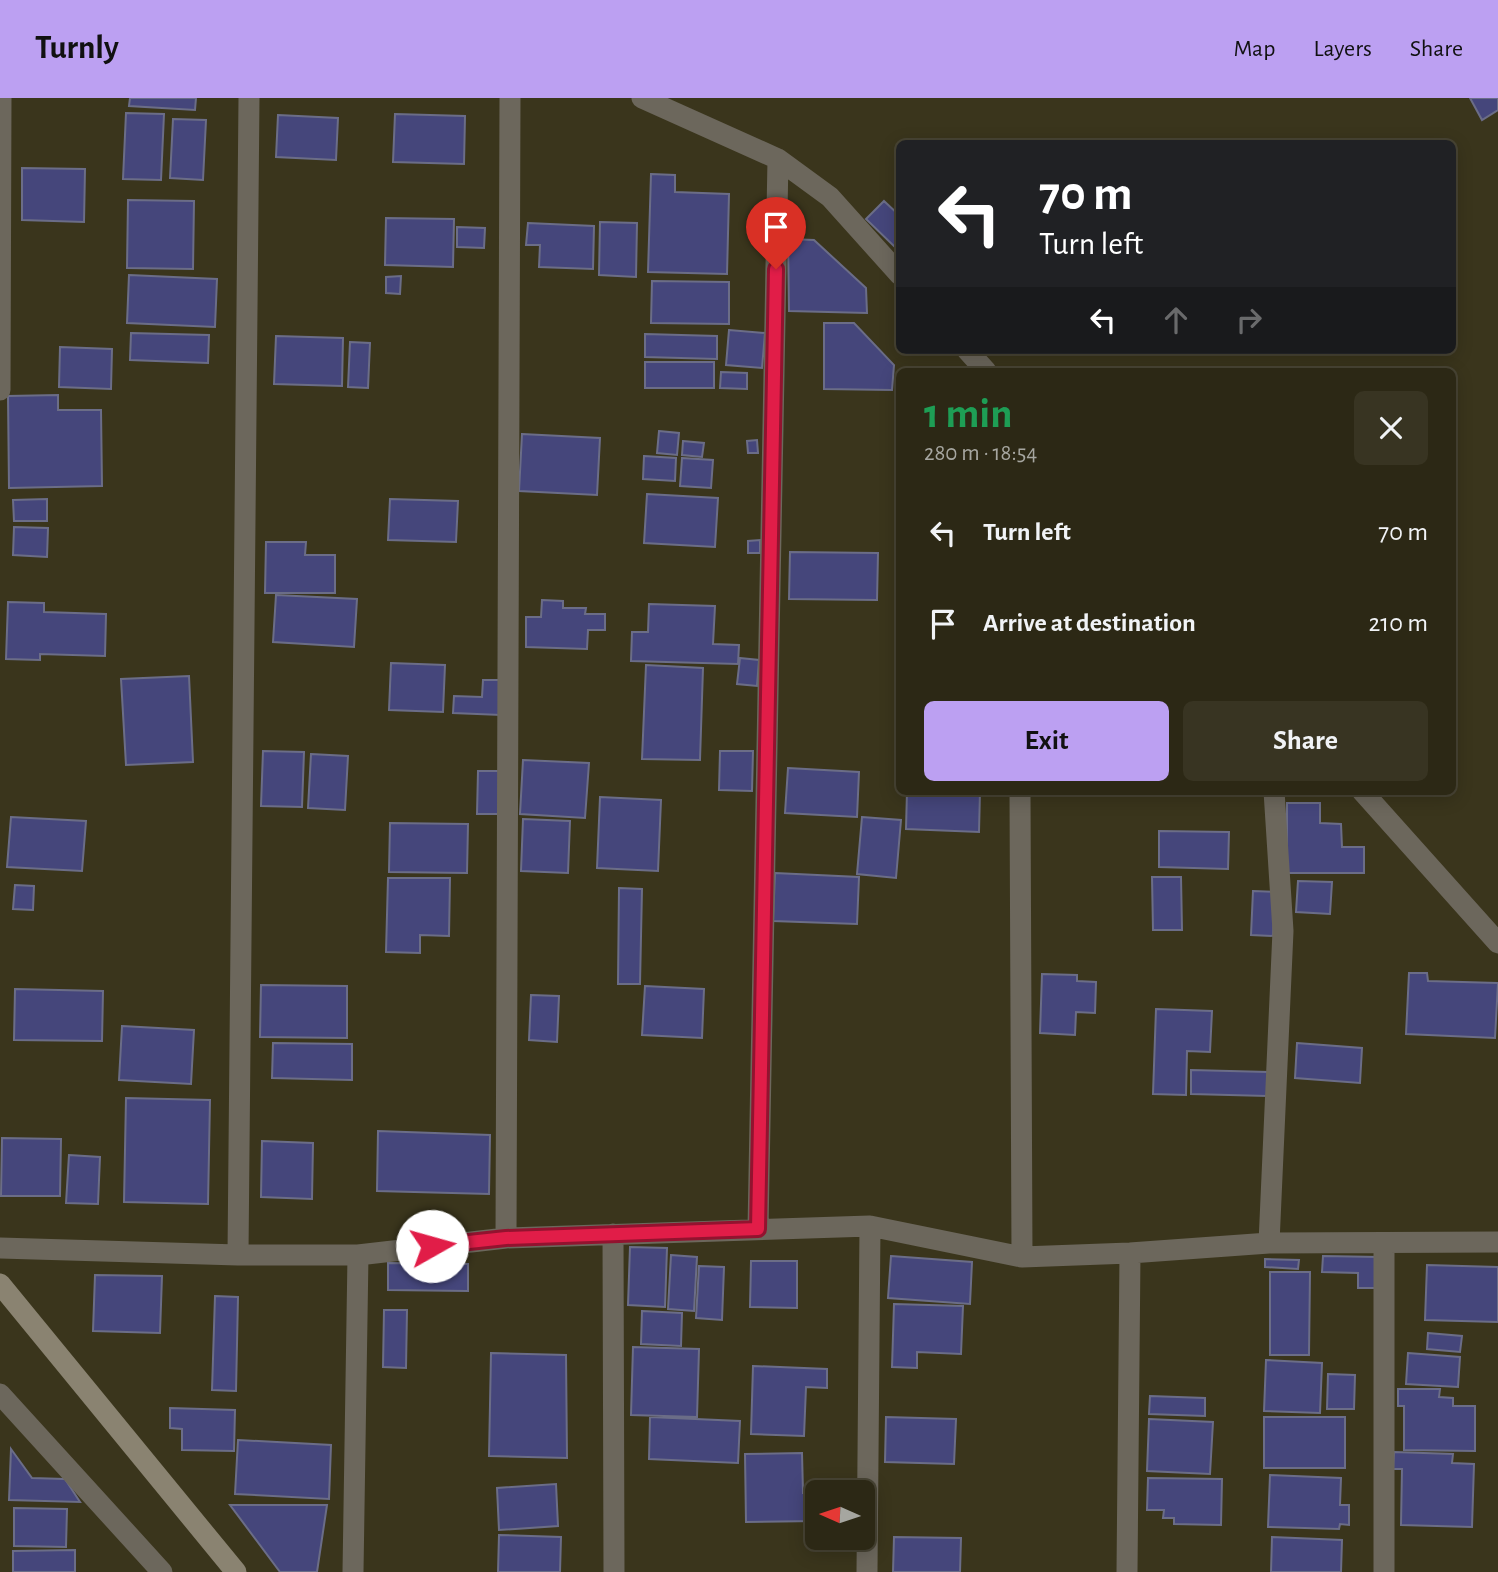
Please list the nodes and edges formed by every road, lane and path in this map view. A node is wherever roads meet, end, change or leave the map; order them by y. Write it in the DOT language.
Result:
graph roads {
  1 [pos="1,98"];
  2 [pos="249,98"];
  3 [pos="510,98"];
  4 [pos="642,98"];
  5 [pos="778,159"];
  6 [pos="896,271"];
  7 [pos="971,354"];
  8 [pos="983,368"];
  9 [pos="0,390"];
  10 [pos="1020,795"];
  11 [pos="1274,795"];
  12 [pos="1366,795"];
  13 [pos="1498,943"];
  14 [pos="870,1226"];
  15 [pos="758,1229"];
  16 [pos="613,1234"];
  17 [pos="506,1238"];
  18 [pos="1498,1242"];
  19 [pos="1384,1243"];
  20 [pos="1269,1244"];
  21 [pos="0,1248"];
  22 [pos="1130,1253"];
  23 [pos="238,1255"];
  24 [pos="358,1255"];
  25 [pos="1022,1257"];
  26 [pos="0,1284"];
  27 [pos="0,1394"];
  28 [pos="162,1572"];
  29 [pos="236,1572"];
  30 [pos="353,1572"];
  31 [pos="614,1572"];
  32 [pos="867,1572"];
  33 [pos="1127,1572"];
  34 [pos="1384,1572"];
  1 -- 9 [label="street"];
  2 -- 23 [label="street"];
  3 -- 17 [label="street"];
  4 -- 5 [label="street"];
  5 -- 6 [label="street"];
  5 -- 15 [label="street"];
  7 -- 8 [label="street"];
  10 -- 25 [label="street"];
  11 -- 20 [label="street"];
  12 -- 13 [label="street"];
  14 -- 15 [label="street"];
  14 -- 25 [label="street"];
  14 -- 32 [label="street"];
  15 -- 16 [label="street"];
  16 -- 17 [label="street"];
  16 -- 31 [label="street"];
  17 -- 24 [label="street"];
  18 -- 19 [label="street"];
  19 -- 20 [label="street"];
  19 -- 34 [label="street"];
  20 -- 22 [label="street"];
  21 -- 23 [label="street"];
  22 -- 25 [label="street"];
  22 -- 33 [label="street"];
  23 -- 24 [label="street"];
  24 -- 30 [label="street"];
  26 -- 29 [label="street"];
  27 -- 28 [label="street"];
}
